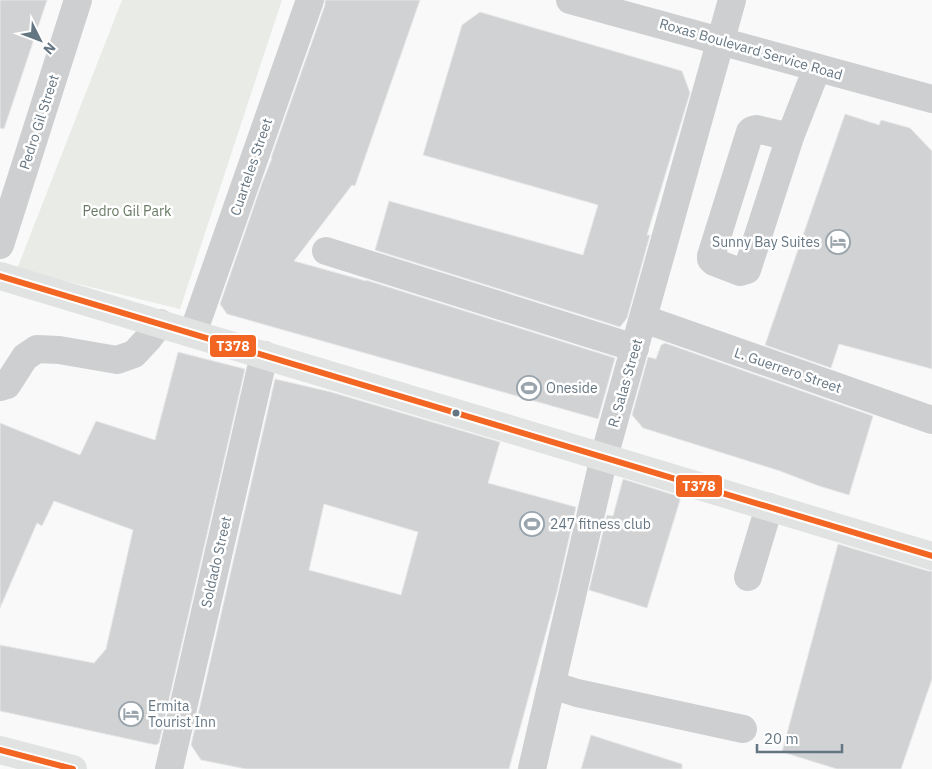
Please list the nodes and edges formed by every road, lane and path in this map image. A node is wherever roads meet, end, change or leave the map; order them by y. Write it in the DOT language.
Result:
graph roads {
  1 [pos="78,0"];
  2 [pos="310,0"];
  3 [pos="570,0"];
  4 [pos="732,0"];
  5 [pos="721,41"];
  6 [pos="817,68"];
  7 [pos="932,99"];
  8 [pos="790,137"];
  9 [pos="0,245"];
  10 [pos="326,251"];
  11 [pos="0,276"];
  12 [pos="644,319"];
  13 [pos="160,324"];
  14 [pos="193,333"];
  15 [pos="635,348"];
  16 [pos="264,355"];
  17 [pos="0,388"];
  18 [pos="932,420"];
  19 [pos="604,457"];
  20 [pos="769,507"];
  21 [pos="932,556"];
  22 [pos="748,577"];
  23 [pos="552,686"];
  24 [pos="743,730"];
  25 [pos="0,750"];
  26 [pos="73,769"];
  27 [pos="169,769"];
  28 [pos="532,769"];
  1 -- 9 [label="street, Pedro Gil Street"];
  2 -- 14 [label="street, Cuarteles Street"];
  3 -- 5 [label="street, Roxas Boulevard Service Road"];
  4 -- 5 [label="street, R. Salas Street"];
  5 -- 6 [label="street, Roxas Boulevard Service Road"];
  5 -- 12 [label="street, R. Salas Street"];
  6 -- 7 [label="street, Roxas Boulevard Service Road"];
  6 -- 8 [label="street"];
  8 -- 8 [label="street"];
  10 -- 15 [label="street"];
  11 -- 13 [label="main road"];
  12 -- 15 [label="street, R. Salas Street"];
  12 -- 18 [label="street, L. Guerrero Street"];
  13 -- 14 [label="main road"];
  13 -- 17 [label="street"];
  14 -- 16 [label="main road"];
  15 -- 19 [label="street, R. Salas Street"];
  16 -- 19 [label="main road"];
  16 -- 27 [label="street, Soldado Street"];
  19 -- 20 [label="main road"];
  19 -- 23 [label="street, R. Salas Street"];
  20 -- 21 [label="main road"];
  20 -- 22 [label="street"];
  23 -- 24 [label="street"];
  23 -- 28 [label="street, R. Salas Street"];
  25 -- 26 [label="main road"];
}
